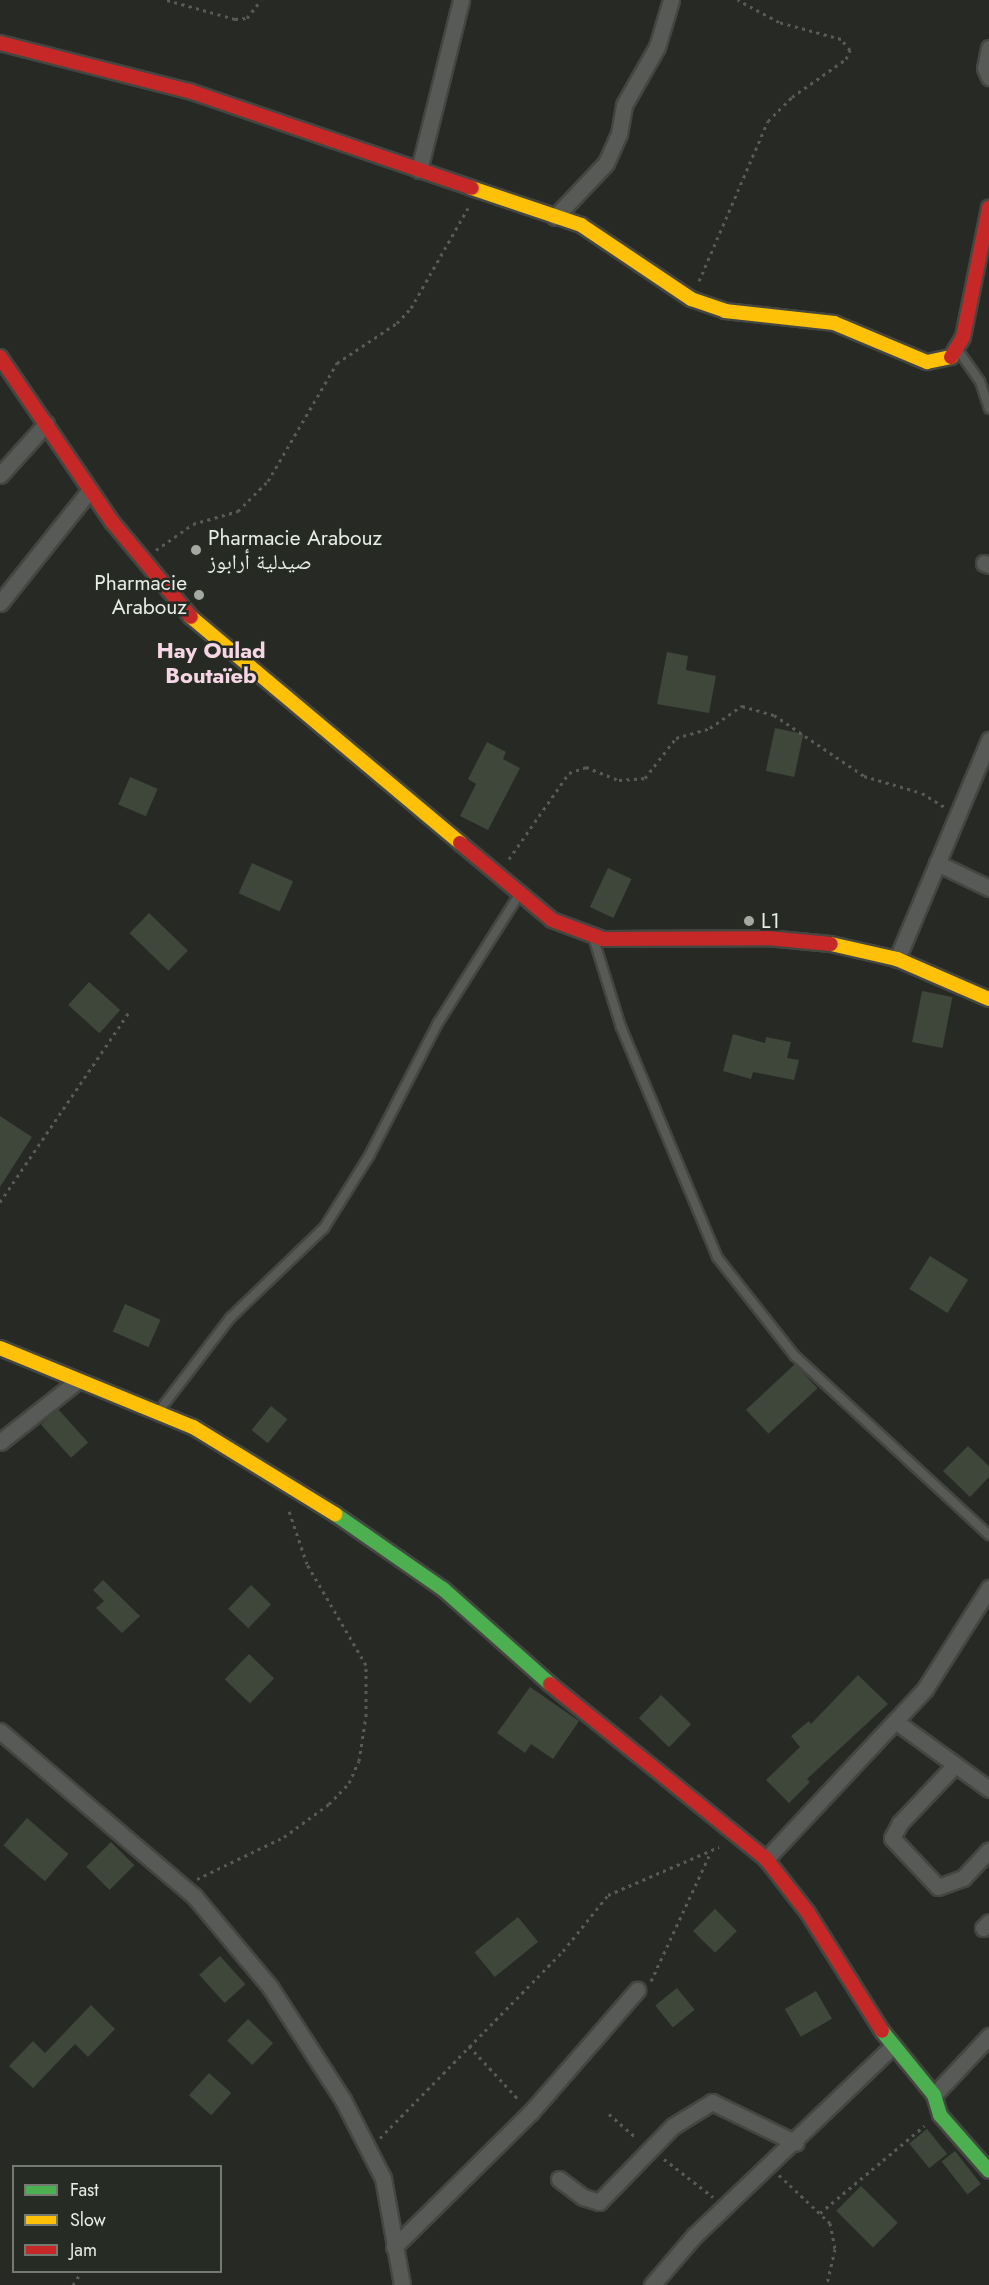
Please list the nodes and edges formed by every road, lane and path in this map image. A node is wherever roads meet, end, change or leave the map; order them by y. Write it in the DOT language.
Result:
graph roads {
  1 [pos="166,0"];
  2 [pos="261,0"];
  3 [pos="461,0"];
  4 [pos="671,0"];
  5 [pos="738,0"];
  6 [pos="0,43"];
  7 [pos="989,48"];
  8 [pos="989,77"];
  9 [pos="419,170"];
  10 [pos="477,190"];
  11 [pos="989,208"];
  12 [pos="555,217"];
  13 [pos="691,298"];
  14 [pos="957,349"];
  15 [pos="0,357"];
  16 [pos="989,409"];
  17 [pos="46,424"];
  18 [pos="0,475"];
  19 [pos="90,490"];
  20 [pos="142,560"];
  21 [pos="0,603"];
  22 [pos="989,741"];
  23 [pos="949,826"];
  24 [pos="937,863"];
  25 [pos="497,878"];
  26 [pos="989,888"];
  27 [pos="519,895"];
  28 [pos="593,936"];
  29 [pos="897,959"];
  30 [pos="989,999"];
  31 [pos="130,1011"];
  32 [pos="0,1202"];
  33 [pos="0,1348"];
  34 [pos="76,1382"];
  35 [pos="159,1411"];
  36 [pos="0,1442"];
  37 [pos="280,1479"];
  38 [pos="989,1535"];
  39 [pos="989,1588"];
  40 [pos="895,1721"];
  41 [pos="0,1731"];
  42 [pos="954,1766"];
  43 [pos="989,1789"];
  44 [pos="736,1836"];
  45 [pos="711,1850"];
  46 [pos="989,1850"];
  47 [pos="766,1859"];
  48 [pos="182,1885"];
  49 [pos="637,1990"];
  50 [pos="989,2036"];
  51 [pos="469,2046"];
  52 [pos="892,2047"];
  53 [pos="934,2095"];
  54 [pos="531,2112"];
  55 [pos="939,2113"];
  56 [pos="609,2114"];
  57 [pos="796,2143"];
  58 [pos="651,2149"];
  59 [pos="369,2151"];
  60 [pos="769,2166"];
  61 [pos="989,2171"];
  62 [pos="560,2179"];
  63 [pos="724,2206"];
  64 [pos="820,2213"];
  65 [pos="394,2247"];
  66 [pos="402,2285"];
  67 [pos="652,2285"];
  68 [pos="827,2285"];
  1 -- 2 [label="path"];
  3 -- 9 [label="street"];
  4 -- 12 [label="street"];
  5 -- 13 [label="path"];
  6 -- 9 [label="street"];
  7 -- 8 [label="street"];
  9 -- 10 [label="street"];
  10 -- 12 [label="street"];
  10 -- 20 [label="path"];
  11 -- 14 [label="street"];
  12 -- 13 [label="street"];
  13 -- 14 [label="street"];
  14 -- 16 [label="lane"];
  15 -- 17 [label="street"];
  17 -- 18 [label="street"];
  17 -- 19 [label="street"];
  19 -- 20 [label="street"];
  19 -- 21 [label="street"];
  20 -- 25 [label="street"];
  22 -- 23 [label="street"];
  23 -- 24 [label="street"];
  23 -- 25 [label="path"];
  24 -- 26 [label="street"];
  24 -- 29 [label="street"];
  25 -- 27 [label="street"];
  27 -- 28 [label="street"];
  27 -- 35 [label="lane"];
  28 -- 29 [label="street"];
  28 -- 38 [label="lane"];
  29 -- 30 [label="street"];
  31 -- 32 [label="path"];
  33 -- 34 [label="street"];
  34 -- 35 [label="street"];
  34 -- 36 [label="street"];
  35 -- 37 [label="street"];
  37 -- 44 [label="street"];
  37 -- 48 [label="path"];
  39 -- 40 [label="street"];
  40 -- 42 [label="street"];
  40 -- 47 [label="street"];
  41 -- 48 [label="street"];
  42 -- 43 [label="street"];
  42 -- 46 [label="street"];
  44 -- 45 [label="path"];
  44 -- 47 [label="street"];
  45 -- 49 [label="path"];
  45 -- 51 [label="path"];
  47 -- 52 [label="street"];
  48 -- 59 [label="street"];
  49 -- 54 [label="street"];
  50 -- 53 [label="street"];
  51 -- 54 [label="path"];
  51 -- 59 [label="path"];
  52 -- 53 [label="street"];
  52 -- 57 [label="street"];
  53 -- 55 [label="street"];
  54 -- 65 [label="street"];
  55 -- 61 [label="street"];
  55 -- 64 [label="path"];
  56 -- 58 [label="path"];
  57 -- 58 [label="street"];
  57 -- 60 [label="street"];
  58 -- 62 [label="street"];
  58 -- 63 [label="path"];
  59 -- 65 [label="street"];
  60 -- 63 [label="street"];
  60 -- 64 [label="path"];
  63 -- 67 [label="street"];
  64 -- 68 [label="path"];
  65 -- 66 [label="street"];
}
